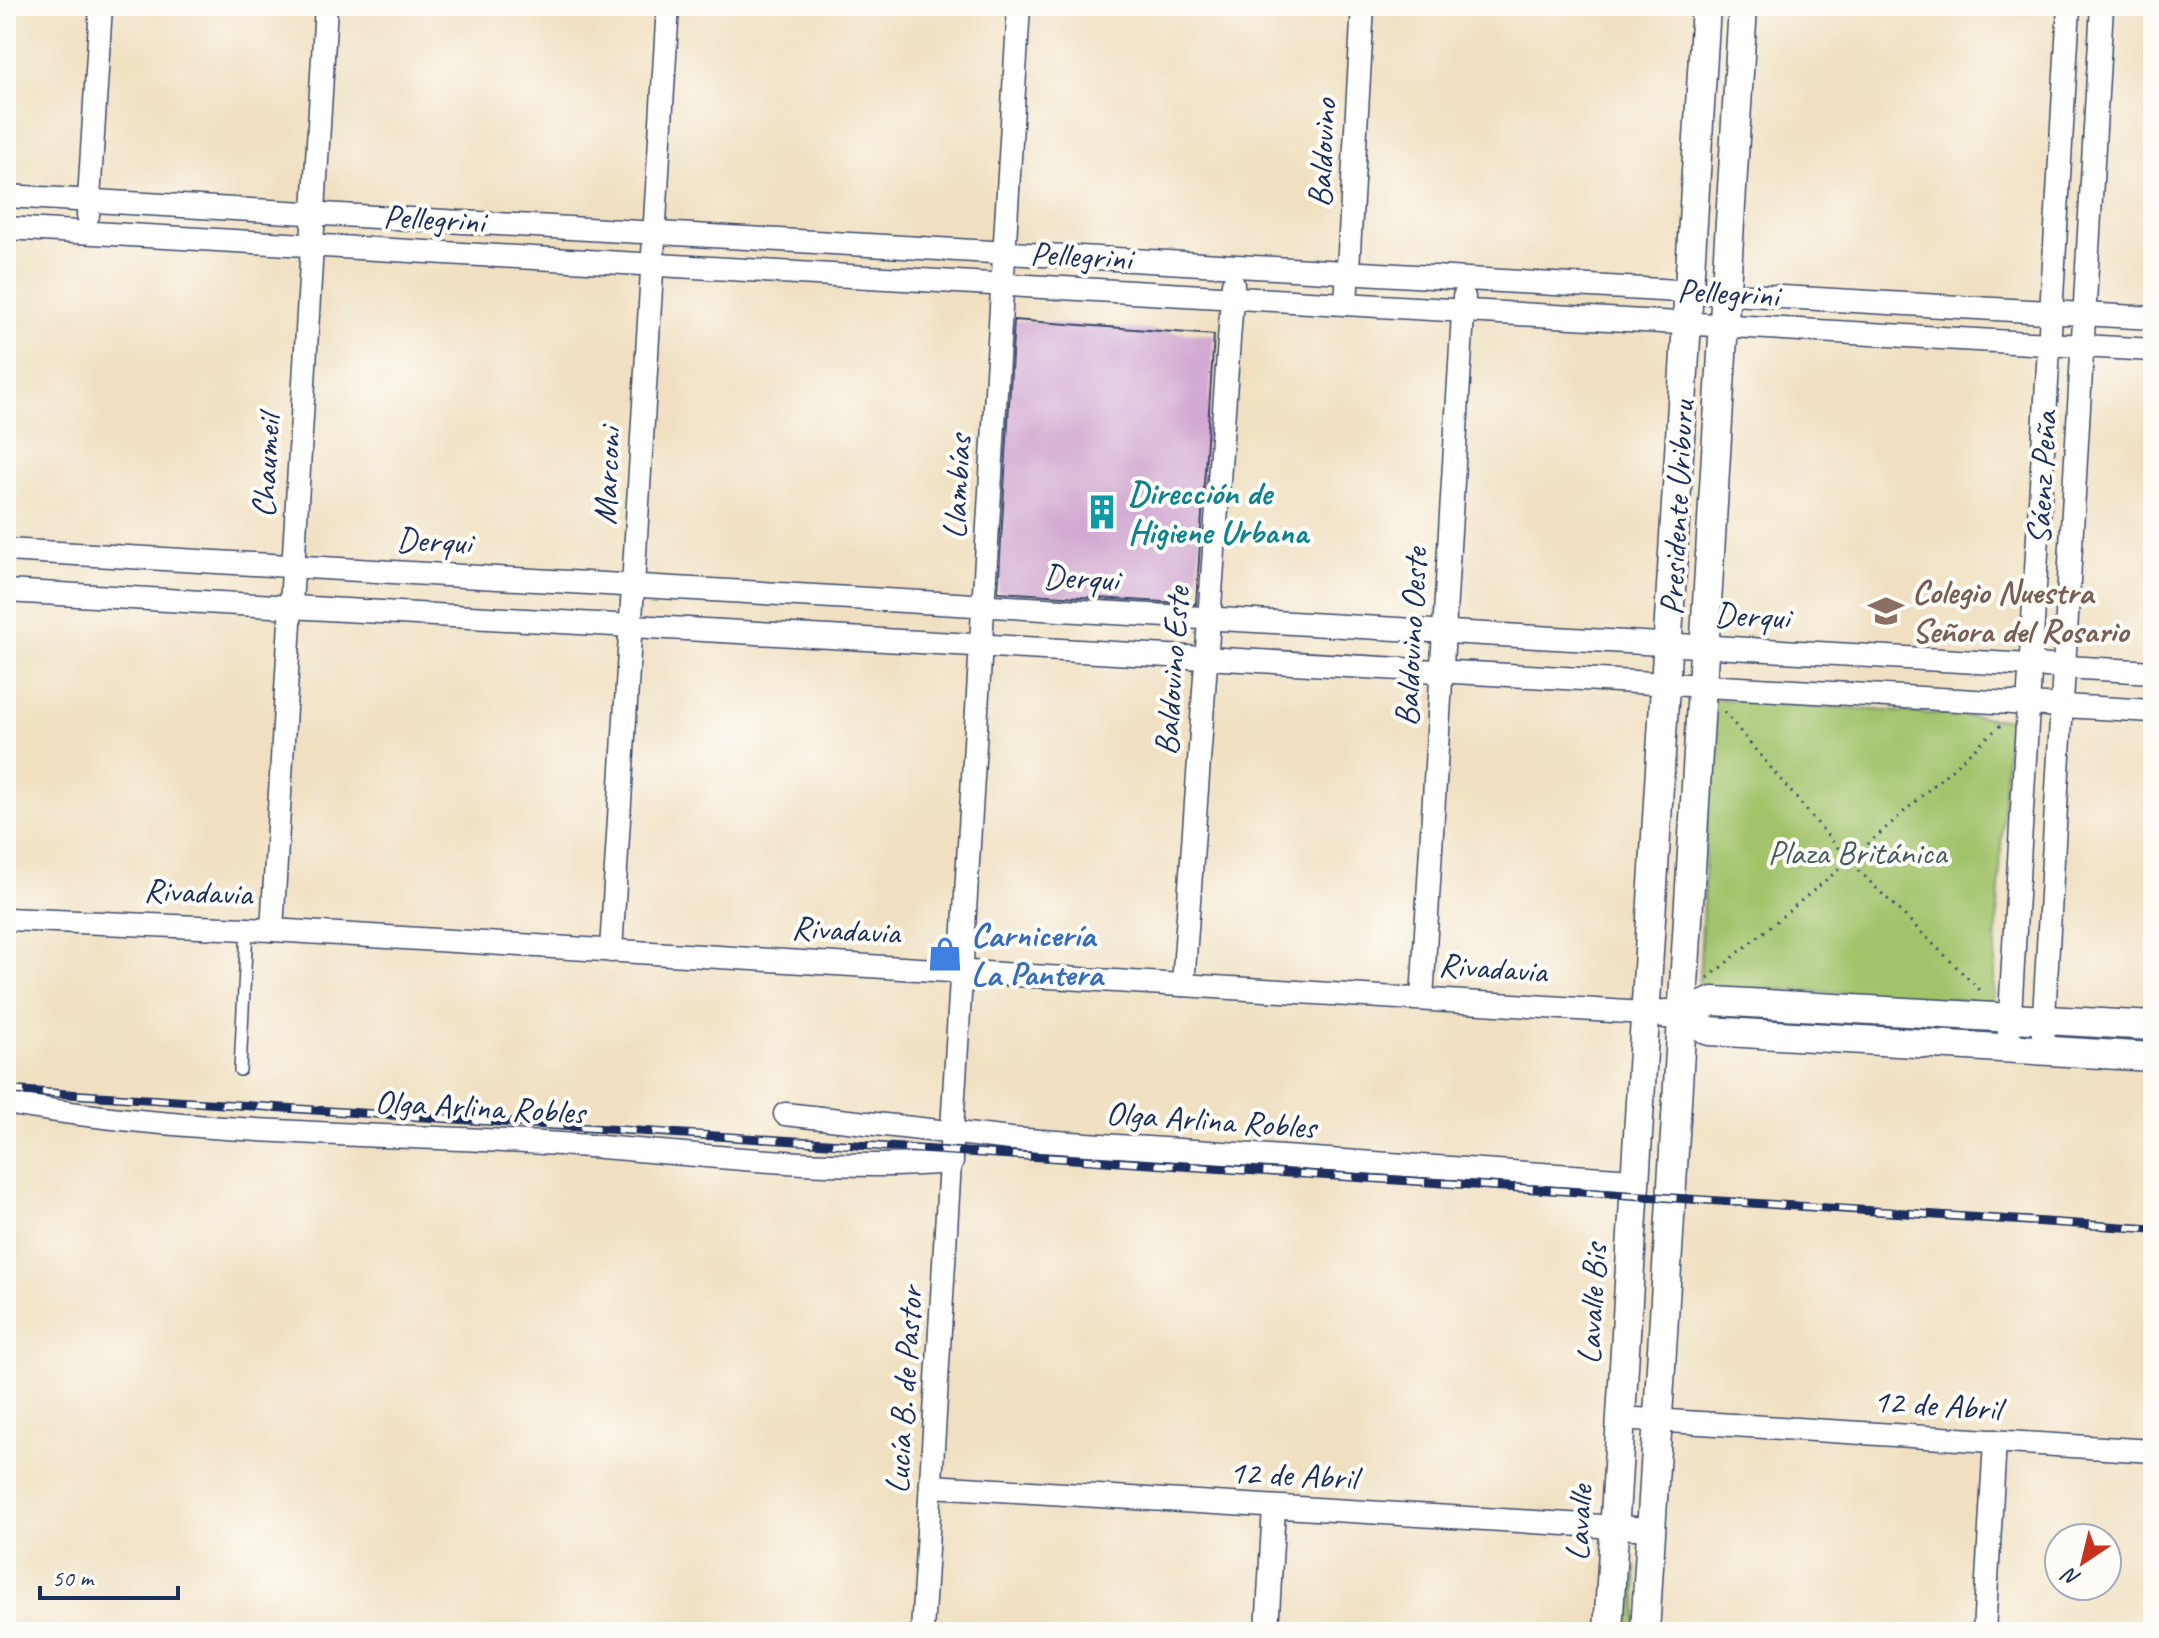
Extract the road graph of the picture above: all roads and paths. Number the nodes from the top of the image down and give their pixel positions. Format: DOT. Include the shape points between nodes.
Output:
graph roads {
  1 [pos="101,6"];
  2 [pos="326,6"];
  3 [pos="668,6"];
  4 [pos="1019,6"];
  5 [pos="1363,6"];
  6 [pos="1706,6"];
  7 [pos="1743,6"];
  8 [pos="2069,6"];
  9 [pos="2102,6"];
  10 [pos="6,196"];
  11 [pos="89,201"];
  12 [pos="314,214"];
  13 [pos="6,228"];
  14 [pos="87,232"];
  15 [pos="655,233"];
  16 [pos="312,245"];
  17 [pos="1004,253"];
  18 [pos="653,265"];
  19 [pos="1234,266"];
  20 [pos="1348,272"];
  21 [pos="1465,279"];
  22 [pos="1002,285"];
  23 [pos="1688,292"];
  24 [pos="1725,294"];
  25 [pos="1232,298"];
  26 [pos="1346,304"];
  27 [pos="1463,311"];
  28 [pos="2051,313"];
  29 [pos="2085,314"];
  30 [pos="2153,318"];
  31 [pos="1686,324"];
  32 [pos="1723,326"];
  33 [pos="2049,344"];
  34 [pos="2083,346"];
  35 [pos="2153,350"];
  36 [pos="6,550"];
  37 [pos="293,566"];
  38 [pos="633,586"];
  39 [pos="6,591"];
  40 [pos="983,605"];
  41 [pos="291,607"];
  42 [pos="1209,618"];
  43 [pos="631,626"];
  44 [pos="1444,632"];
  45 [pos="1667,644"];
  46 [pos="981,646"];
  47 [pos="1704,647"];
  48 [pos="1206,658"];
  49 [pos="2031,665"];
  50 [pos="2064,667"];
  51 [pos="1442,671"];
  52 [pos="2153,672"];
  53 [pos="1665,684"];
  54 [pos="1701,686"];
  55 [pos="2028,705"];
  56 [pos="2062,706"];
  57 [pos="1722,710"];
  58 [pos="2153,711"];
  59 [pos="2008,719"];
  60 [pos="1849,861"];
  61 [pos="6,919"];
  62 [pos="247,929"];
  63 [pos="272,930"];
  64 [pos="611,951"];
  65 [pos="961,972"];
  66 [pos="1183,985"];
  67 [pos="1699,985"];
  68 [pos="1422,999"];
  69 [pos="2002,1010"];
  70 [pos="1645,1013"];
  71 [pos="1682,1015"];
  72 [pos="2044,1020"];
  73 [pos="2153,1026"];
  74 [pos="2008,1049"];
  75 [pos="2042,1051"];
  76 [pos="2153,1057"];
  77 [pos="240,1070"];
  78 [pos="6,1103"];
  79 [pos="785,1114"];
  80 [pos="952,1149"];
  81 [pos="1633,1186"];
  82 [pos="1620,1418"];
  83 [pos="1657,1420"];
  84 [pos="1995,1441"];
  85 [pos="2153,1451"];
  86 [pos="931,1486"];
  87 [pos="1274,1507"];
  88 [pos="1614,1527"];
  89 [pos="1651,1529"];
  90 [pos="922,1632"];
  91 [pos="1267,1632"];
  92 [pos="1608,1632"];
  93 [pos="1645,1632"];
  94 [pos="1984,1632"];
  1 -- 11 [label="street"];
  2 -- 12 [label="street, Chaumeil"];
  3 -- 15 [label="street, Marconi"];
  4 -- 17 [label="street, Llambías"];
  5 -- 20 [label="street, Baldovino"];
  6 -- 23 [label="street, Presidente Uriburu"];
  7 -- 24 [label="street, Presidente Uriburu"];
  8 -- 28 [label="street, Sáenz Peña"];
  9 -- 29 [label="street, Sáenz Peña"];
  10 -- 11 [label="street, Pellegrini"];
  11 -- 12 [label="street, Pellegrini"];
  11 -- 14 [label="street"];
  12 -- 15 [label="street, Pellegrini"];
  12 -- 16 [label="street, Chaumeil"];
  13 -- 14 [label="street, Pellegrini"];
  14 -- 16 [label="street, Pellegrini"];
  15 -- 17 [label="street, Pellegrini"];
  15 -- 18 [label="street, Marconi"];
  16 -- 18 [label="street, Pellegrini"];
  16 -- 37 [label="street, Chaumeil"];
  17 -- 19 [label="street, Pellegrini"];
  17 -- 22 [label="street, Llambías"];
  18 -- 22 [label="street, Pellegrini"];
  18 -- 38 [label="street, Marconi"];
  19 -- 20 [label="street, Pellegrini"];
  19 -- 25 [label="street, Baldovino Este"];
  20 -- 21 [label="street, Pellegrini"];
  20 -- 26 [label="street, Baldovino"];
  21 -- 23 [label="street, Pellegrini"];
  21 -- 27 [label="street, Baldovino Oeste"];
  22 -- 25 [label="street, Pellegrini"];
  22 -- 40 [label="street, Llambías"];
  23 -- 24 [label="street, Pellegrini"];
  23 -- 31 [label="street, Presidente Uriburu"];
  24 -- 28 [label="street, Pellegrini"];
  24 -- 32 [label="street, Presidente Uriburu"];
  25 -- 26 [label="street, Pellegrini"];
  25 -- 42 [label="street, Baldovino Este"];
  26 -- 27 [label="street, Pellegrini"];
  27 -- 31 [label="street, Pellegrini"];
  27 -- 44 [label="street, Baldovino Oeste"];
  28 -- 29 [label="street, Pellegrini"];
  28 -- 33 [label="street, Sáenz Peña"];
  29 -- 30 [label="street, Pellegrini"];
  29 -- 34 [label="street, Sáenz Peña"];
  31 -- 32 [label="street, Pellegrini"];
  31 -- 45 [label="street, Presidente Uriburu"];
  32 -- 33 [label="street, Pellegrini"];
  32 -- 47 [label="street, Presidente Uriburu"];
  33 -- 34 [label="street, Pellegrini"];
  33 -- 49 [label="street, Sáenz Peña"];
  34 -- 35 [label="street, Pellegrini"];
  34 -- 50 [label="street, Sáenz Peña"];
  36 -- 37 [label="street, Derqui"];
  37 -- 38 [label="street, Derqui"];
  37 -- 41 [label="street, Chaumeil"];
  38 -- 40 [label="street, Derqui"];
  38 -- 43 [label="street, Marconi"];
  39 -- 41 [label="street"];
  40 -- 42 [label="street, Derqui"];
  40 -- 46 [label="street, Llambías"];
  41 -- 43 [label="street"];
  41 -- 63 [label="street, Chaumeil"];
  42 -- 44 [label="street, Derqui"];
  42 -- 48 [label="street, Baldovino Este"];
  43 -- 46 [label="street"];
  43 -- 64 [label="street, Marconi"];
  44 -- 45 [label="street, Derqui"];
  44 -- 51 [label="street, Baldovino Oeste"];
  45 -- 47 [label="street, Derqui"];
  45 -- 53 [label="street, Presidente Uriburu"];
  46 -- 48 [label="street"];
  46 -- 65 [label="street, Llambías"];
  47 -- 49 [label="street, Derqui"];
  47 -- 54 [label="street, Presidente Uriburu"];
  48 -- 51 [label="street"];
  48 -- 66 [label="street, Baldovino Este"];
  49 -- 50 [label="street, Derqui"];
  49 -- 55 [label="street, Sáenz Peña"];
  50 -- 52 [label="street, Derqui"];
  50 -- 56 [label="street, Sáenz Peña"];
  51 -- 53 [label="street"];
  51 -- 68 [label="street, Baldovino Oeste"];
  53 -- 54 [label="street"];
  53 -- 70 [label="street, Presidente Uriburu"];
  54 -- 55 [label="street"];
  54 -- 71 [label="street, Presidente Uriburu"];
  55 -- 56 [label="street"];
  55 -- 69 [label="street, Sáenz Peña"];
  56 -- 58 [label="street"];
  56 -- 72 [label="street, Sáenz Peña"];
  57 -- 60 [label="path"];
  59 -- 60 [label="path"];
  60 -- 67 [label="path"];
  60 -- 69 [label="path"];
  61 -- 62 [label="street, Rivadavia"];
  62 -- 63 [label="street, Rivadavia"];
  62 -- 77 [label="lane"];
  63 -- 64 [label="street, Rivadavia"];
  64 -- 65 [label="street, Rivadavia"];
  65 -- 66 [label="street, Rivadavia"];
  65 -- 80 [label="street, Lucía B. de Pastor"];
  66 -- 68 [label="street, Rivadavia"];
  68 -- 70 [label="street, Rivadavia"];
  69 -- 71 [label="street, Rivadavia" via="1713,1001"];
  69 -- 72 [label="street, Rivadavia"];
  69 -- 74 [label="street, Sáenz Peña"];
  70 -- 71 [label="street, Rivadavia"];
  70 -- 81 [label="street, Lavalle Bis"];
  71 -- 74 [label="street, Rivadavia" via="1709,1031"];
  71 -- 83 [label="street, Presidente Uriburu"];
  72 -- 73 [label="street, Rivadavia"];
  72 -- 75 [label="street, Sáenz Peña"];
  74 -- 75 [label="street, Rivadavia"];
  75 -- 76 [label="street, Rivadavia"];
  78 -- 80 [label="street, Olga Arlina Robles" via="128,1122 561,1144 890,1168"];
  79 -- 80 [label="street, Olga Arlina Robles"];
  80 -- 81 [label="street, Olga Arlina Robles" via="1609,1175"];
  80 -- 86 [label="street, Lucía B. de Pastor"];
  81 -- 82 [label="street, Lavalle Bis"];
  82 -- 83 [label="street, 12 de Abril"];
  82 -- 88 [label="street, Lavalle"];
  83 -- 84 [label="street, 12 de Abril"];
  83 -- 89 [label="street"];
  84 -- 85 [label="street, 12 de Abril"];
  84 -- 94 [label="street"];
  86 -- 87 [label="street, 12 de Abril"];
  86 -- 90 [label="street, Lucía B. de Pastor"];
  87 -- 88 [label="street, 12 de Abril"];
  87 -- 91 [label="street"];
  88 -- 89 [label="street, 12 de Abril"];
  88 -- 92 [label="street, Lavalle"];
  89 -- 93 [label="street"];
}
